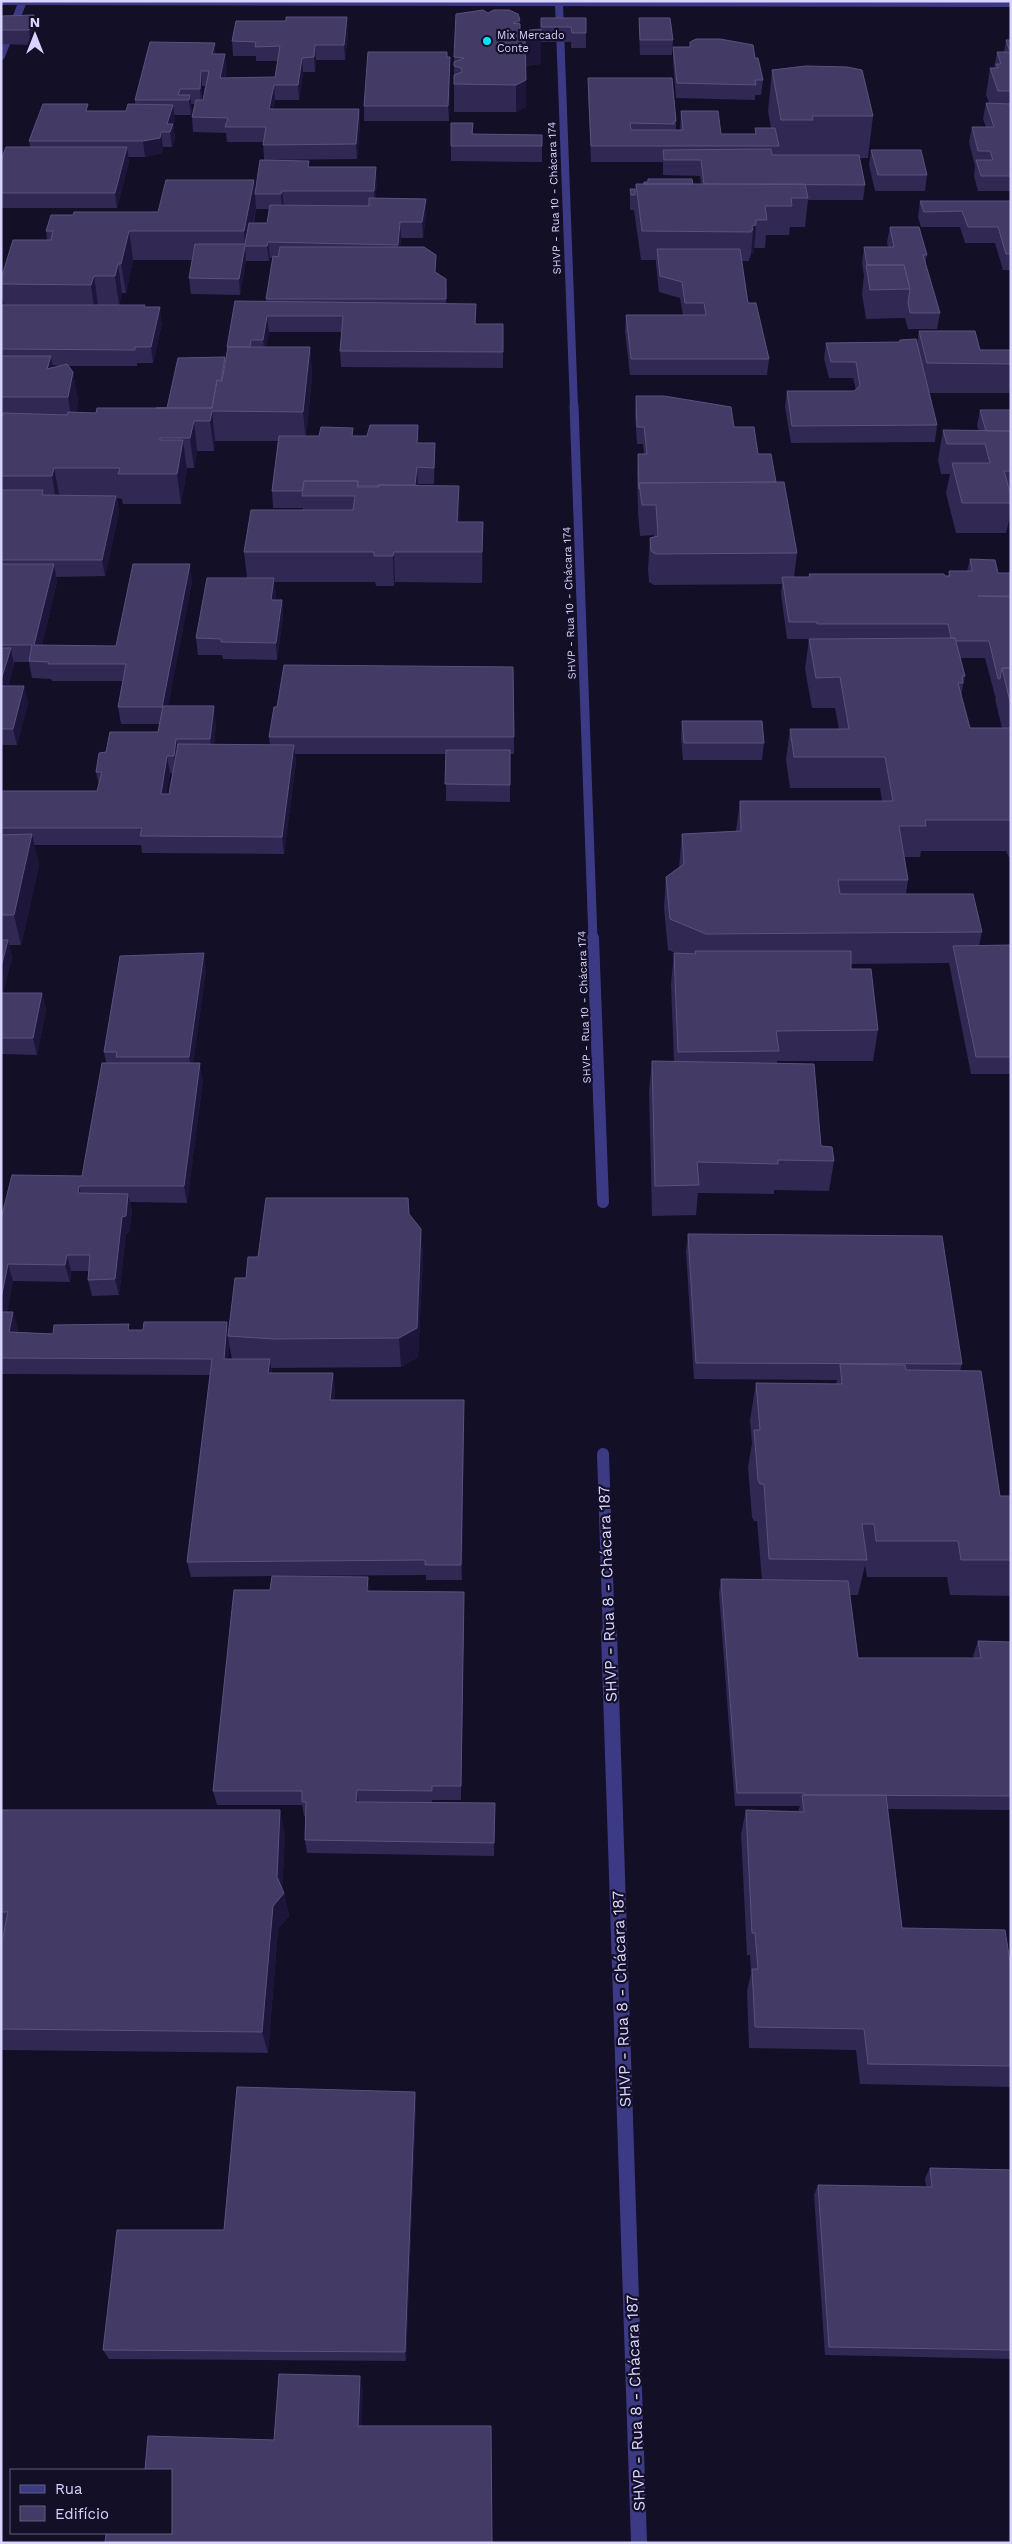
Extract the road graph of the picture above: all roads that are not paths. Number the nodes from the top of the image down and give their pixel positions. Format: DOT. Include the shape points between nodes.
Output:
graph roads {
  1 [pos="1,1"];
  2 [pos="23,1"];
  3 [pos="559,2"];
  4 [pos="1011,3"];
  5 [pos="1,56"];
  6 [pos="603,1202"];
  7 [pos="603,1454"];
  8 [pos="639,2543"];
  1 -- 2 [label="street"];
  2 -- 3 [label="street"];
  2 -- 5 [label="street"];
  3 -- 4 [label="street"];
  3 -- 6 [label="street, SHVP - Rua 10 - Chácara 174"];
  7 -- 8 [label="street, SHVP - Rua 8 - Chácara 187"];
}
